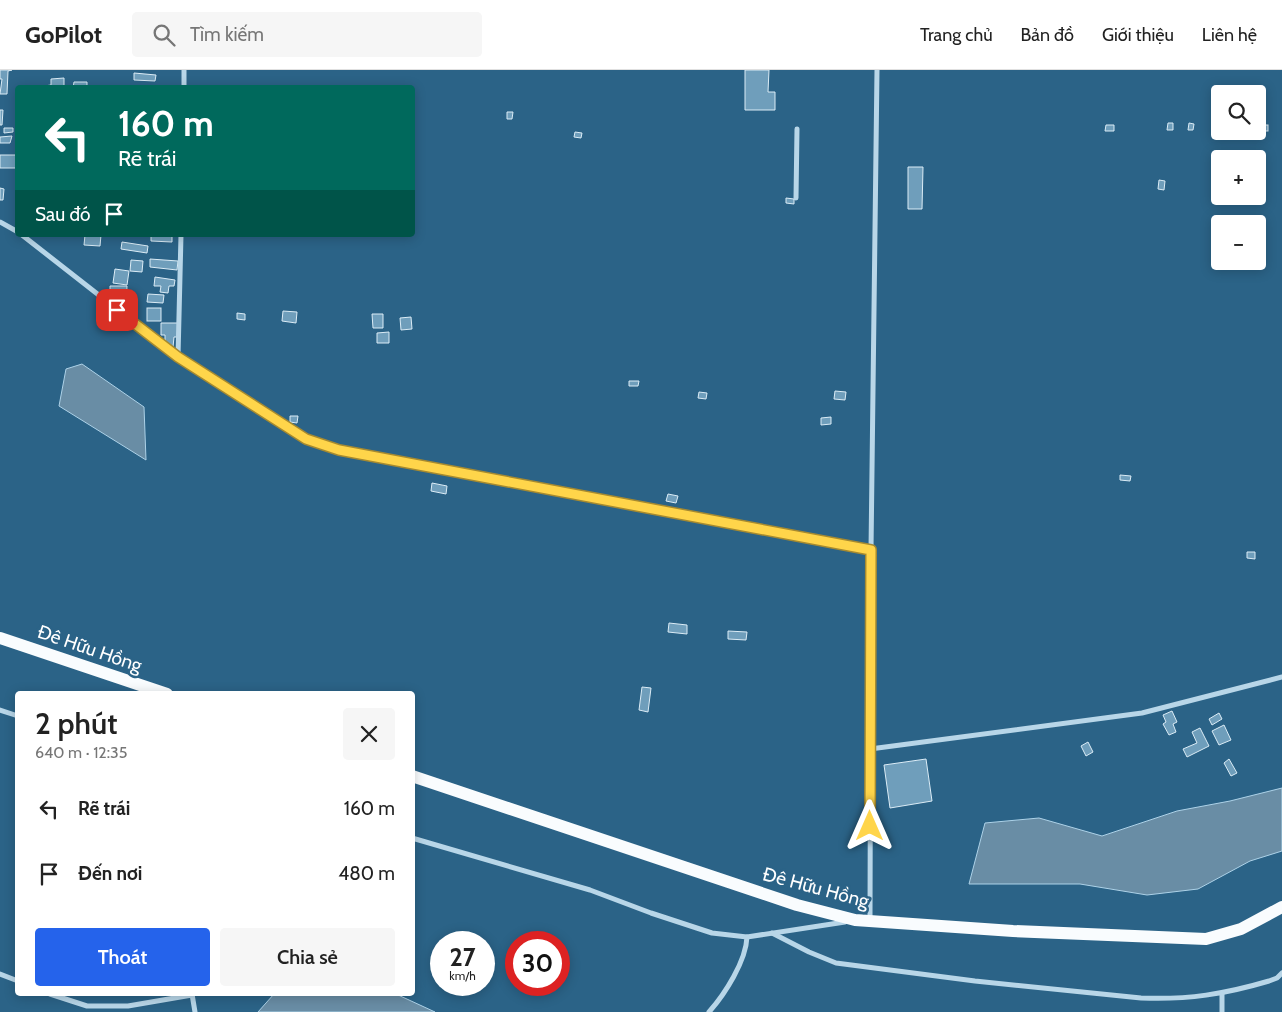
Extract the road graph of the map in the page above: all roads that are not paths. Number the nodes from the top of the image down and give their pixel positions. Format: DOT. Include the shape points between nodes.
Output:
graph roads {
  1 [pos="184,70"];
  2 [pos="877,70"];
  3 [pos="184,85"];
  4 [pos="797,129"];
  5 [pos="796,198"];
  6 [pos="0,222"];
  7 [pos="15,230"];
  8 [pos="25,237"];
  9 [pos="181,237"];
  10 [pos="178,357"];
  11 [pos="871,550"];
  12 [pos="0,638"];
  13 [pos="1282,677"];
  14 [pos="158,691"];
  15 [pos="0,710"];
  16 [pos="15,715"];
  17 [pos="870,749"];
  18 [pos="415,777"];
  19 [pos="415,839"];
  20 [pos="1282,907"];
  21 [pos="855,920"];
  22 [pos="870,921"];
  23 [pos="772,933"];
  24 [pos="747,937"];
  25 [pos="1282,973"];
  26 [pos="0,974"];
  27 [pos="15,980"];
  28 [pos="1222,993"];
  29 [pos="56,996"];
  30 [pos="186,996"];
  31 [pos="192,996"];
  32 [pos="195,1012"];
  33 [pos="709,1012"];
  34 [pos="1222,1012"];
  1 -- 3 [label="street"];
  2 -- 11 [label="street"];
  4 -- 5 [label="street"];
  6 -- 7 [label="street"];
  8 -- 10 [label="street"];
  9 -- 10 [label="street"];
  10 -- 11 [label="street" via="306,439 339,450"];
  11 -- 17 [label="street"];
  12 -- 14 [label="main road, Đê Hữu Hồng"];
  13 -- 17 [label="street" via="1142,713"];
  15 -- 16 [label="street"];
  17 -- 22 [label="street"];
  18 -- 21 [label="main road, Đê Hữu Hồng" via="788,902"];
  19 -- 24 [label="street" via="590,890 712,933"];
  20 -- 22 [label="main road, Đê Hữu Hồng" via="1241,929 1206,940"];
  21 -- 22 [label="main road, Đê Hữu Hồng"];
  21 -- 23 [label="street"];
  23 -- 24 [label="street"];
  23 -- 28 [label="street" via="836,963 1142,998 1175,999"];
  24 -- 33 [label="street" via="747,946 737,970"];
  25 -- 28 [label="street" via="1269,981"];
  26 -- 27 [label="street"];
  28 -- 34 [label="street"];
  29 -- 30 [label="street" via="87,1006 128,1006"];
  31 -- 32 [label="street"];
}
